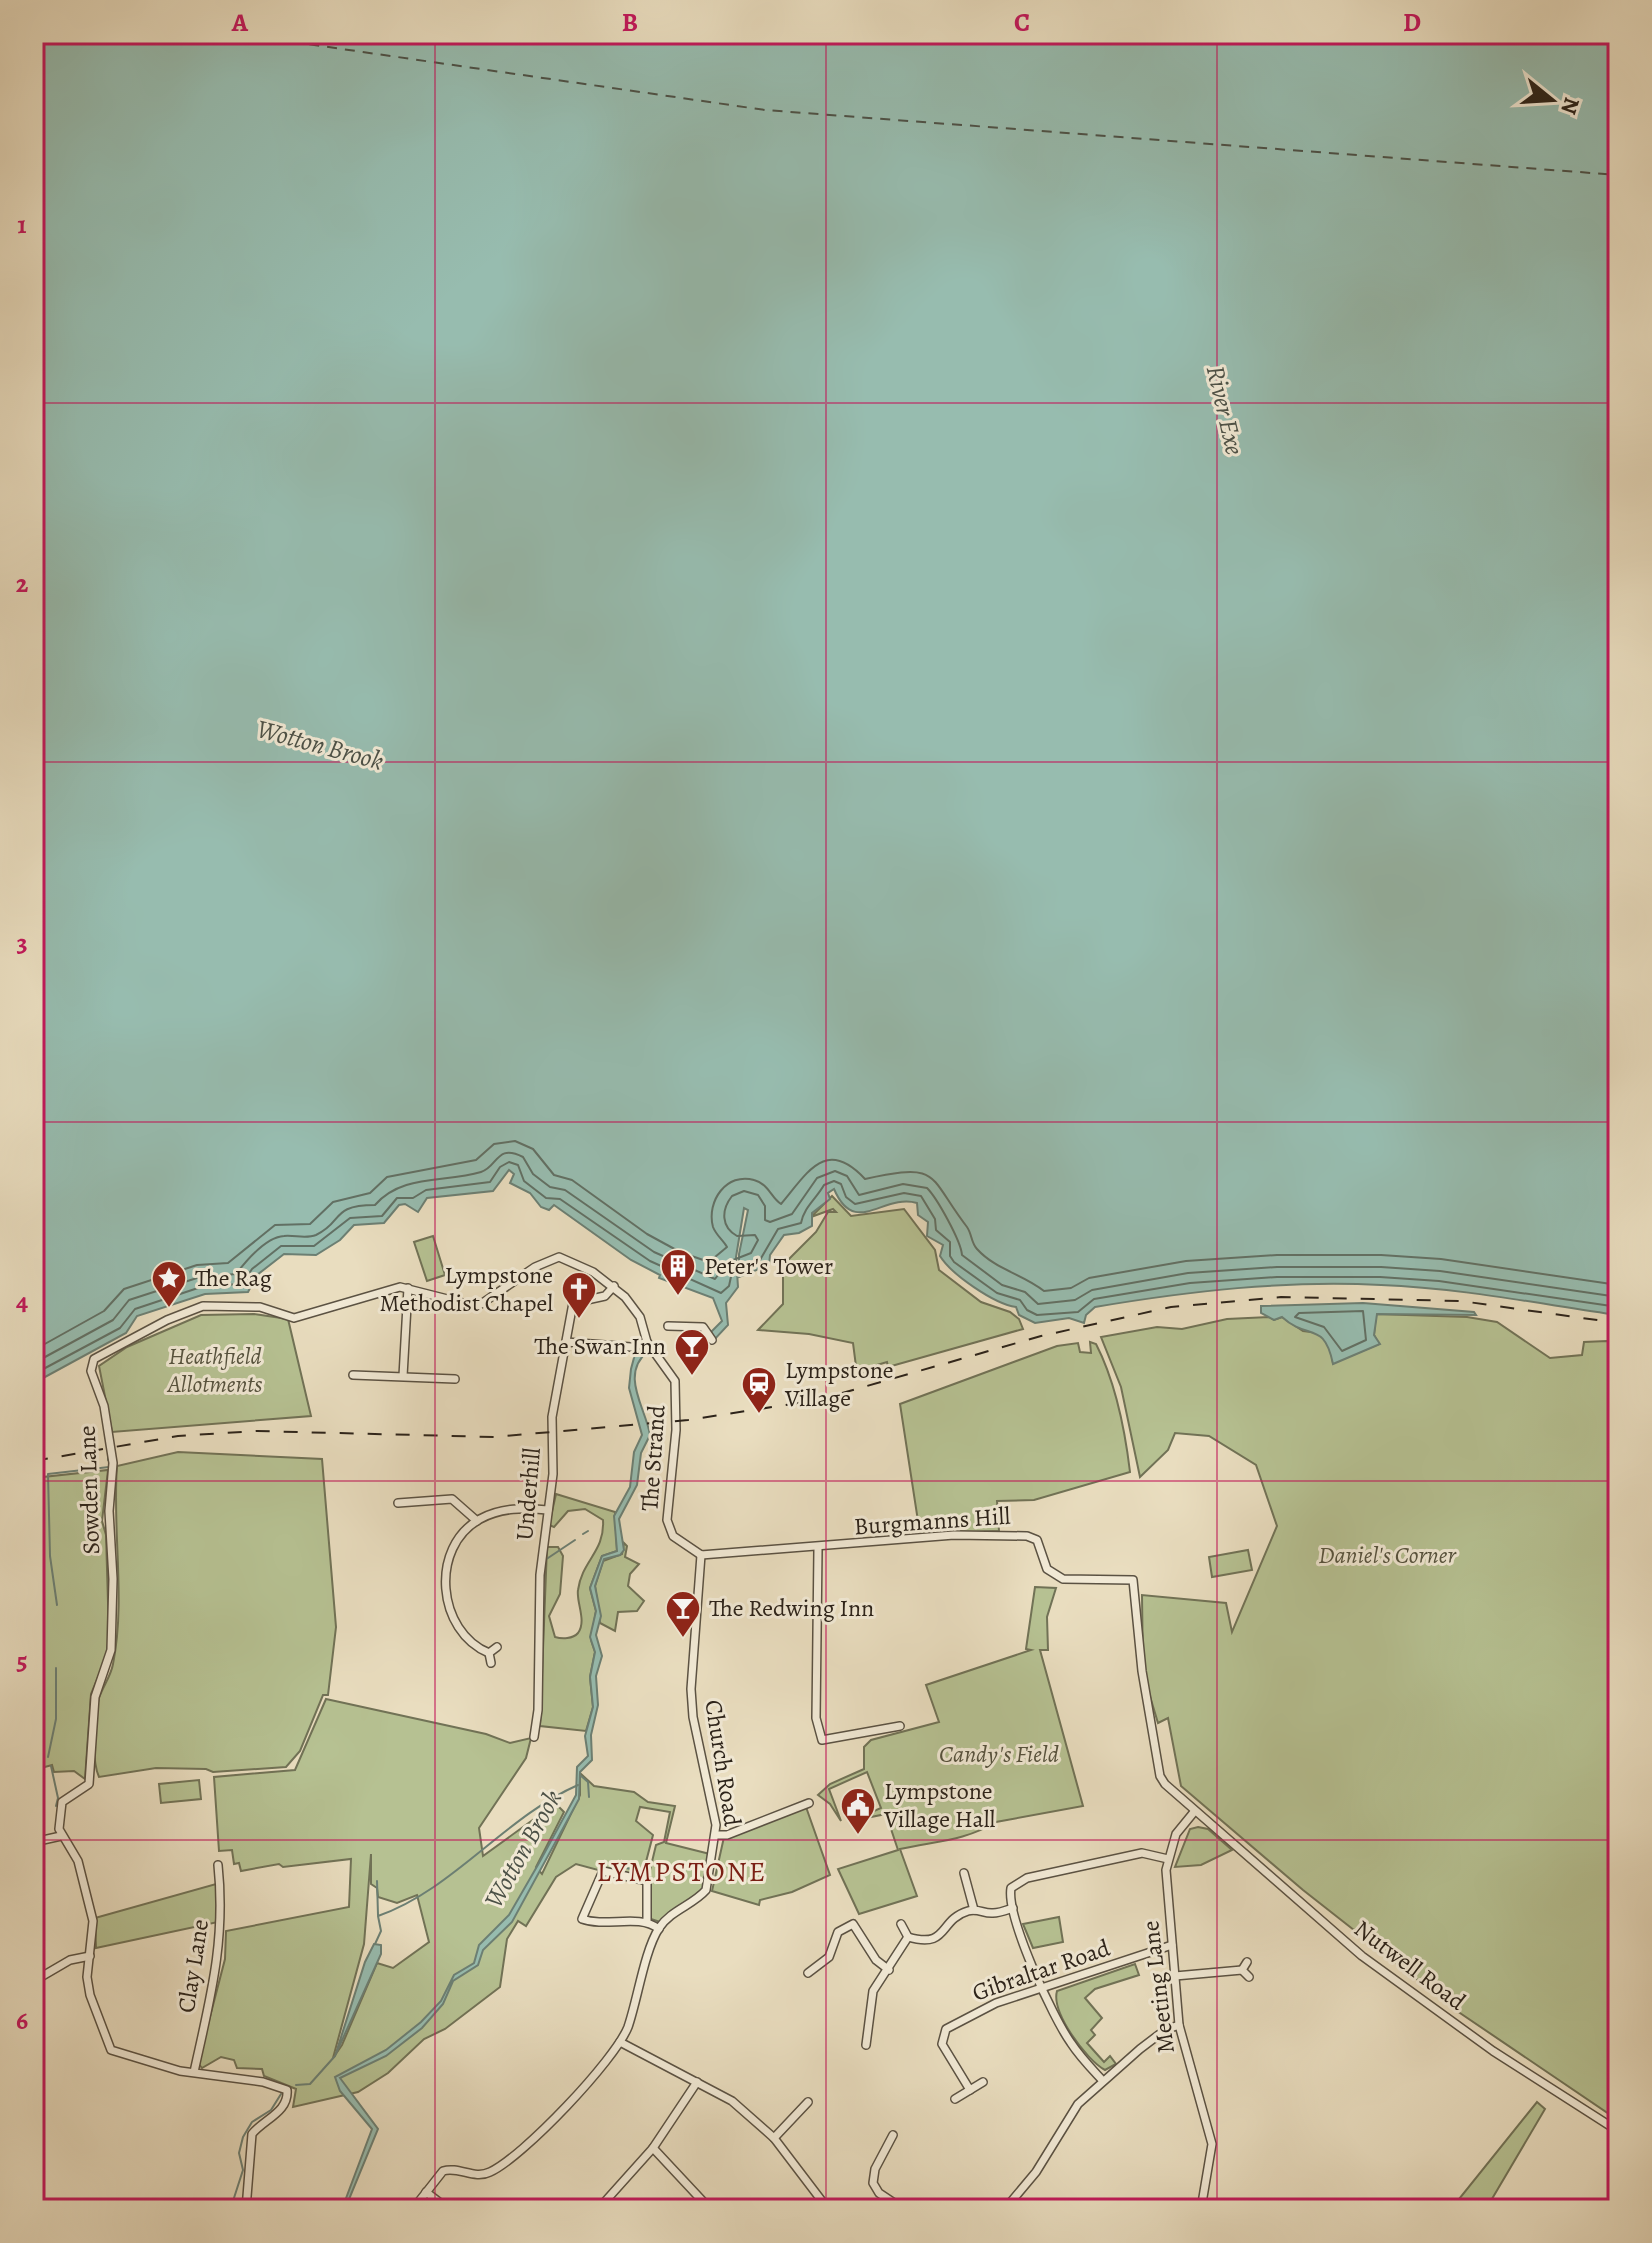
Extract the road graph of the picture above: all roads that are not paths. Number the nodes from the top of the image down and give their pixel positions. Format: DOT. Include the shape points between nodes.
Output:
graph roads {
  1 [pos="559,1257"];
  2 [pos="614,1286"];
  3 [pos="408,1288"];
  4 [pos="668,1326"];
  5 [pos="710,1336"];
  6 [pos="566,1342"];
  7 [pos="647,1342"];
  8 [pos="353,1375"];
  9 [pos="403,1376"];
  10 [pos="455,1379"];
  11 [pos="398,1503"];
  12 [pos="548,1510"];
  13 [pos="477,1521"];
  14 [pos="818,1549"];
  15 [pos="701,1555"];
  16 [pos="497,1647"];
  17 [pos="489,1653"];
  18 [pos="491,1663"];
  19 [pos="900,1726"];
  20 [pos="534,1737"];
  21 [pos="809,1803"];
  22 [pos="1194,1812"];
  23 [pos="717,1835"];
  24 [pos="61,1836"];
  25 [pos="34,1842"];
  26 [pos="1168,1859"];
  27 [pos="218,1865"];
  28 [pos="964,1873"];
  29 [pos="1013,1908"];
  30 [pos="974,1910"];
  31 [pos="647,1922"];
  32 [pos="901,1924"];
  33 [pos="659,1929"];
  34 [pos="908,1937"];
  35 [pos="1172,1945"];
  36 [pos="90,1956"];
  37 [pos="1247,1962"];
  38 [pos="889,1970"];
  39 [pos="1242,1970"];
  40 [pos="808,1973"];
  41 [pos="1175,1976"];
  42 [pos="1249,1977"];
  43 [pos="34,1981"];
  44 [pos="1044,1986"];
  45 [pos="1179,2025"];
  46 [pos="620,2042"];
  47 [pos="866,2045"];
  48 [pos="194,2072"];
  49 [pos="1103,2081"];
  50 [pos="697,2082"];
  51 [pos="983,2082"];
  52 [pos="970,2090"];
  53 [pos="955,2099"];
  54 [pos="808,2102"];
  55 [pos="1618,2131"];
  56 [pos="893,2135"];
  57 [pos="774,2138"];
  58 [pos="653,2148"];
  59 [pos="426,2192"];
  60 [pos="601,2206"];
  61 [pos="246,2209"];
  62 [pos="413,2209"];
  63 [pos="448,2209"];
  64 [pos="710,2209"];
  65 [pos="828,2209"];
  66 [pos="903,2209"];
  67 [pos="1005,2209"];
  68 [pos="1201,2209"];
  1 -- 2 [label="street, The Strand"];
  1 -- 3 [label="street, Sowden Lane" via="481,1304"];
  2 -- 6 [label="street, Underhill" via="605,1296 573,1303"];
  2 -- 7 [label="street, The Strand" via="640,1317"];
  3 -- 9 [label="street"];
  3 -- 24 [label="street, Sowden Lane" via="294,1318 260,1307 203,1306 94,1359 91,1371 104,1406 113,1463 111,1650 95,1697 89,1784 59,1806"];
  4 -- 5 [label="street" via="703,1327"];
  6 -- 7 [label="street" via="631,1347"];
  6 -- 12 [label="street, Underhill" via="552,1417"];
  7 -- 15 [label="street, The Strand" via="677,1389 668,1528"];
  8 -- 9 [label="street"];
  9 -- 10 [label="street"];
  11 -- 13 [label="street" via="421,1495 452,1499"];
  12 -- 13 [label="street" via="517,1508"];
  12 -- 20 [label="street, Underhill"];
  13 -- 17 [label="street" via="451,1555 446,1594 457,1626"];
  14 -- 15 [label="street, Burgmanns Hill" via="759,1548"];
  14 -- 19 [label="street" via="816,1718 822,1740"];
  14 -- 22 [label="street, Burgmanns Hill" via="954,1535 1027,1536 1037,1540 1047,1569 1063,1579 1133,1580 1160,1776"];
  15 -- 23 [label="street, Church Road" via="692,1710"];
  16 -- 17 [label="street"];
  17 -- 18 [label="street"];
  21 -- 23 [label="street"];
  22 -- 26 [label="street, Meeting Lane" via="1176,1834"];
  22 -- 55 [label="street, Nutwell Road" via="1362,1956 1493,2051"];
  23 -- 33 [label="street, Church Road" via="706,1890"];
  24 -- 25 [label="street"];
  24 -- 36 [label="street" via="87,1887 93,1921"];
  26 -- 29 [label="street" via="1142,1853 1027,1878 1011,1888"];
  26 -- 35 [label="street, Meeting Lane"];
  27 -- 48 [label="street, Clay Lane" via="219,1964"];
  28 -- 30 [label="street"];
  29 -- 30 [label="street" via="990,1914"];
  29 -- 44 [label="street" via="1024,1947"];
  30 -- 34 [label="street" via="953,1918 935,1939"];
  31 -- 31 [label="street" via="582,1919 603,1871 647,1881"];
  31 -- 33 [label="street"];
  32 -- 34 [label="street"];
  33 -- 46 [label="street, Church Road"];
  34 -- 38 [label="street"];
  35 -- 41 [label="street, Meeting Lane"];
  35 -- 44 [label="street, Gibraltar Road"];
  36 -- 43 [label="street" via="61,1964"];
  36 -- 48 [label="street" via="90,1995 111,2050"];
  37 -- 39 [label="street"];
  38 -- 40 [label="street" via="876,1960 853,1924 838,1932 829,1957"];
  38 -- 47 [label="street" via="873,1991"];
  39 -- 41 [label="street"];
  39 -- 42 [label="street"];
  41 -- 45 [label="street, Meeting Lane"];
  44 -- 49 [label="street" via="1071,2045"];
  44 -- 52 [label="street, Gibraltar Road" via="946,2029 942,2044"];
  45 -- 49 [label="street" via="1165,2030"];
  45 -- 68 [label="street, Meeting Lane" via="1212,2144"];
  46 -- 50 [label="street"];
  46 -- 59 [label="street" via="537,2135 497,2169 480,2176 449,2169"];
  48 -- 61 [label="street" via="278,2085 288,2092 280,2111 252,2134"];
  49 -- 67 [label="street" via="1067,2117 1036,2172"];
  50 -- 57 [label="street" via="732,2101"];
  50 -- 58 [label="street"];
  51 -- 52 [label="street"];
  52 -- 53 [label="street"];
  54 -- 57 [label="street"];
  56 -- 66 [label="street" via="873,2183"];
  57 -- 65 [label="street"];
  58 -- 60 [label="street"];
  58 -- 64 [label="street"];
  59 -- 62 [label="street"];
  59 -- 63 [label="street"];
}
